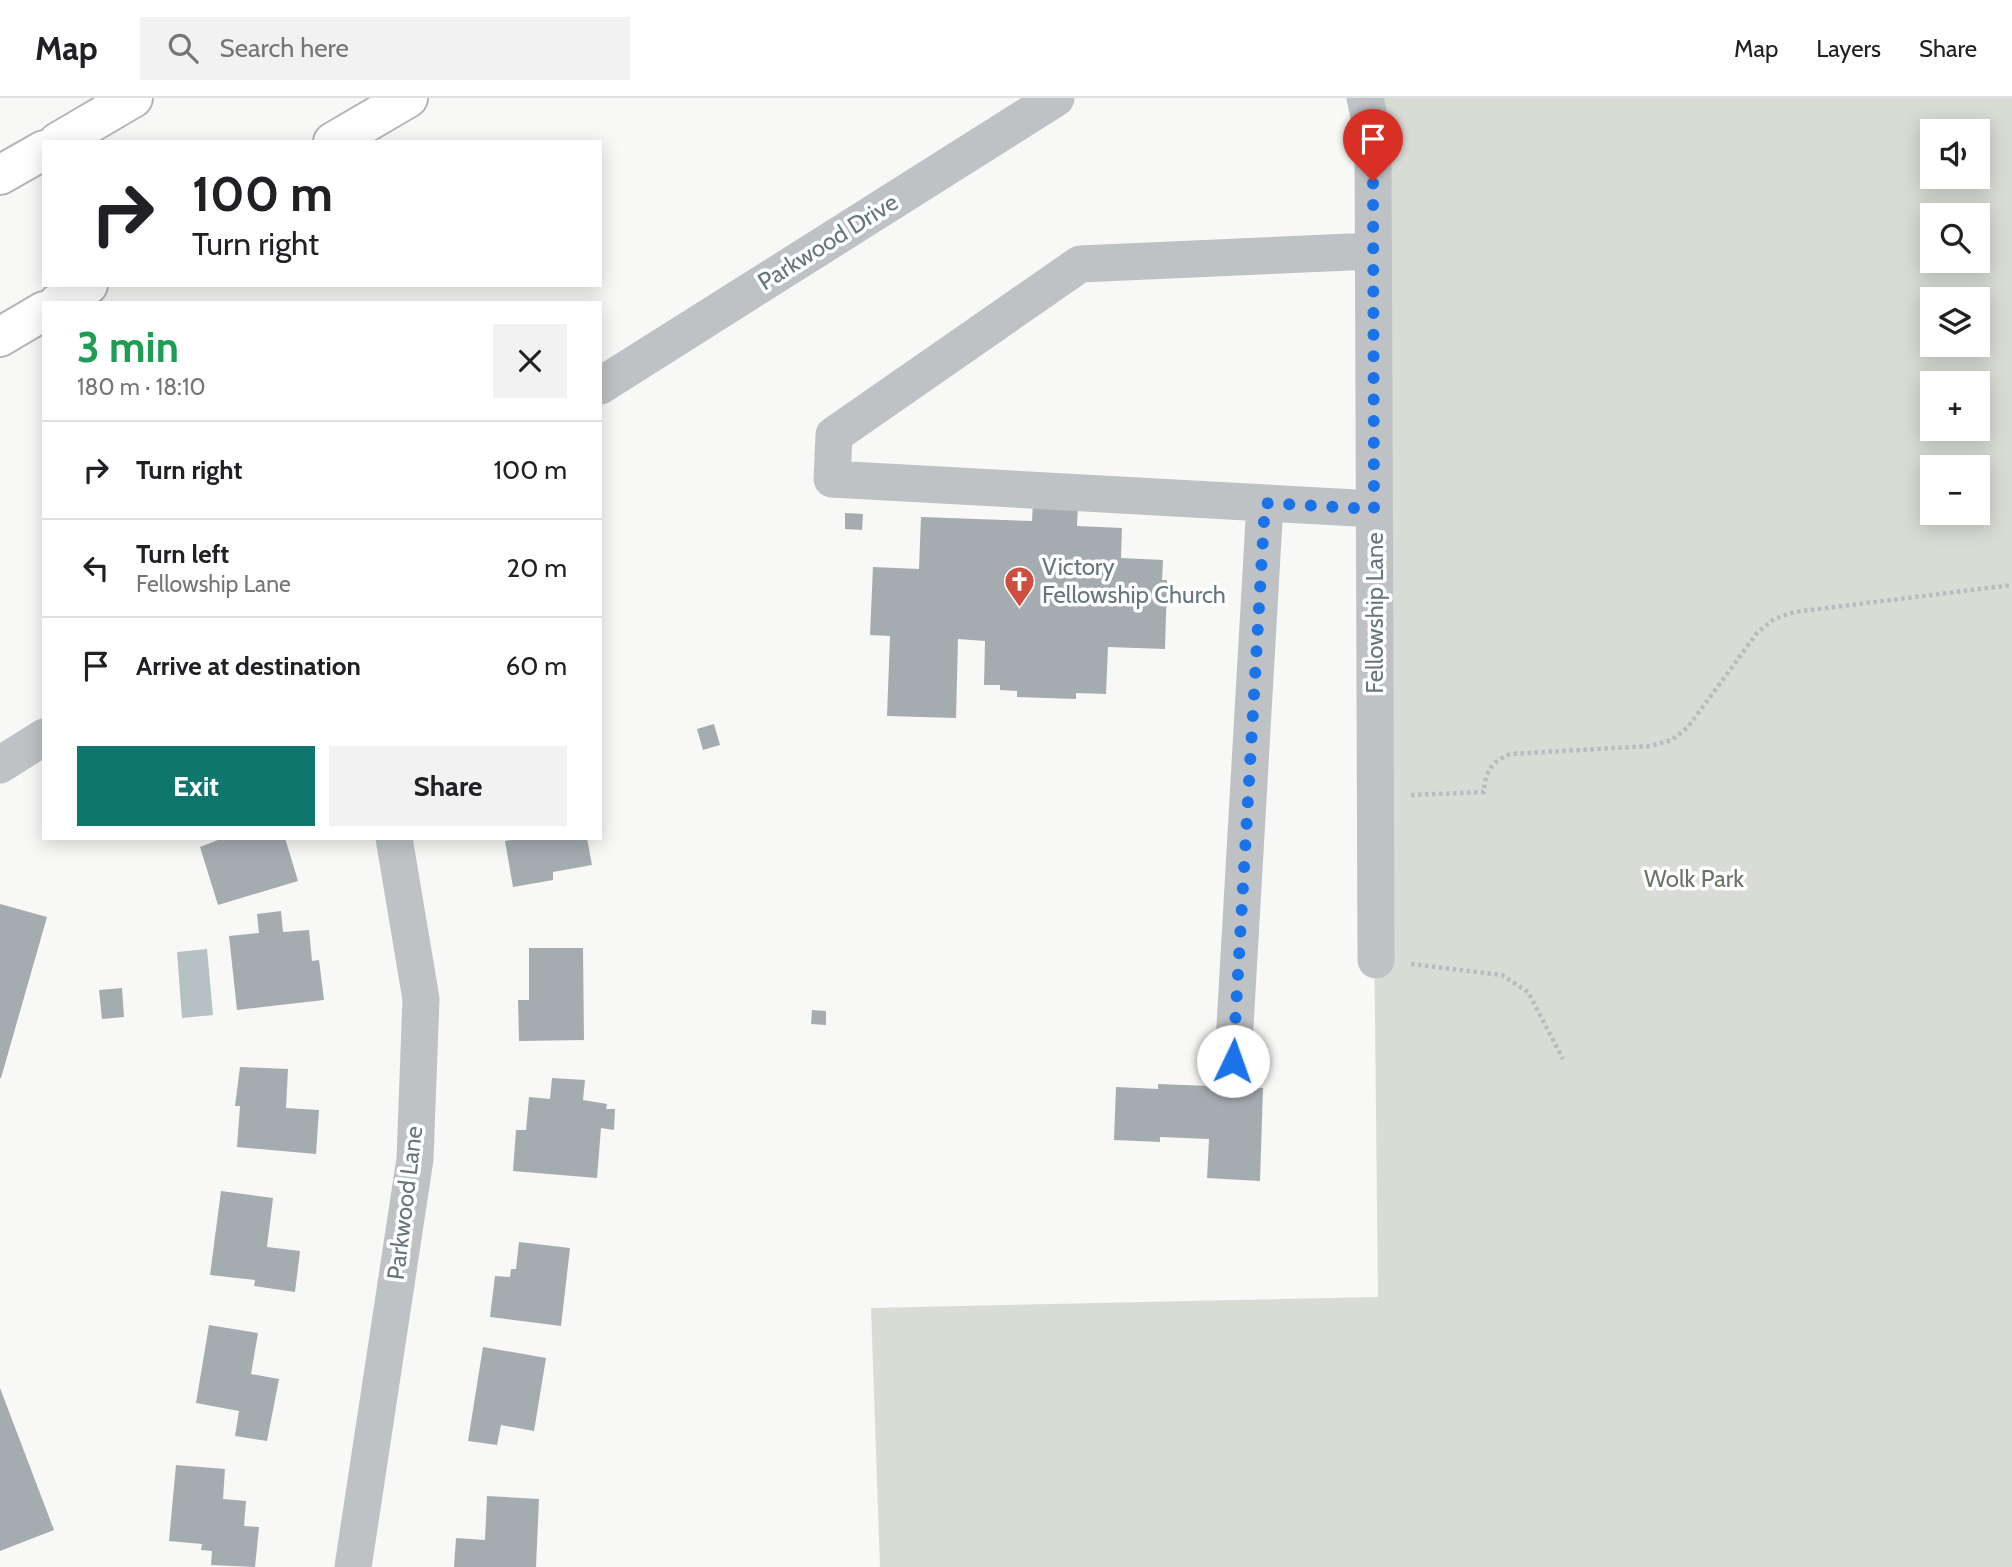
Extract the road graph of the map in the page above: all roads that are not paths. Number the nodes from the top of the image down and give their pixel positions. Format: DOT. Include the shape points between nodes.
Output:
graph roads {
  1 [pos="133,98"];
  2 [pos="408,98"];
  3 [pos="1056,98"];
  4 [pos="1365,98"];
  5 [pos="61,140"];
  6 [pos="336,140"];
  7 [pos="42,151"];
  8 [pos="0,176"];
  9 [pos="1373,251"];
  10 [pos="85,287"];
  11 [pos="61,301"];
  12 [pos="42,312"];
  13 [pos="0,337"];
  14 [pos="602,385"];
  15 [pos="1265,503"];
  16 [pos="1374,509"];
  17 [pos="42,738"];
  18 [pos="0,765"];
  19 [pos="394,840"];
  20 [pos="1376,960"];
  21 [pos="1233,1061"];
  22 [pos="353,1567"];
  1 -- 5 [label="highway"];
  2 -- 6 [label="highway"];
  3 -- 14 [label="street, Parkwood Drive"];
  4 -- 9 [label="street, Fellowship Lane" via="1373,134"];
  7 -- 8 [label="highway"];
  9 -- 15 [label="street" via="1080,264 834,435 832,479"];
  9 -- 16 [label="street, Fellowship Lane"];
  10 -- 11 [label="highway"];
  12 -- 13 [label="highway"];
  15 -- 16 [label="street"];
  15 -- 21 [label="street"];
  16 -- 20 [label="street, Fellowship Lane"];
  17 -- 18 [label="street"];
  19 -- 22 [label="street, Parkwood Lane" via="421,999 415,1159"];
}
